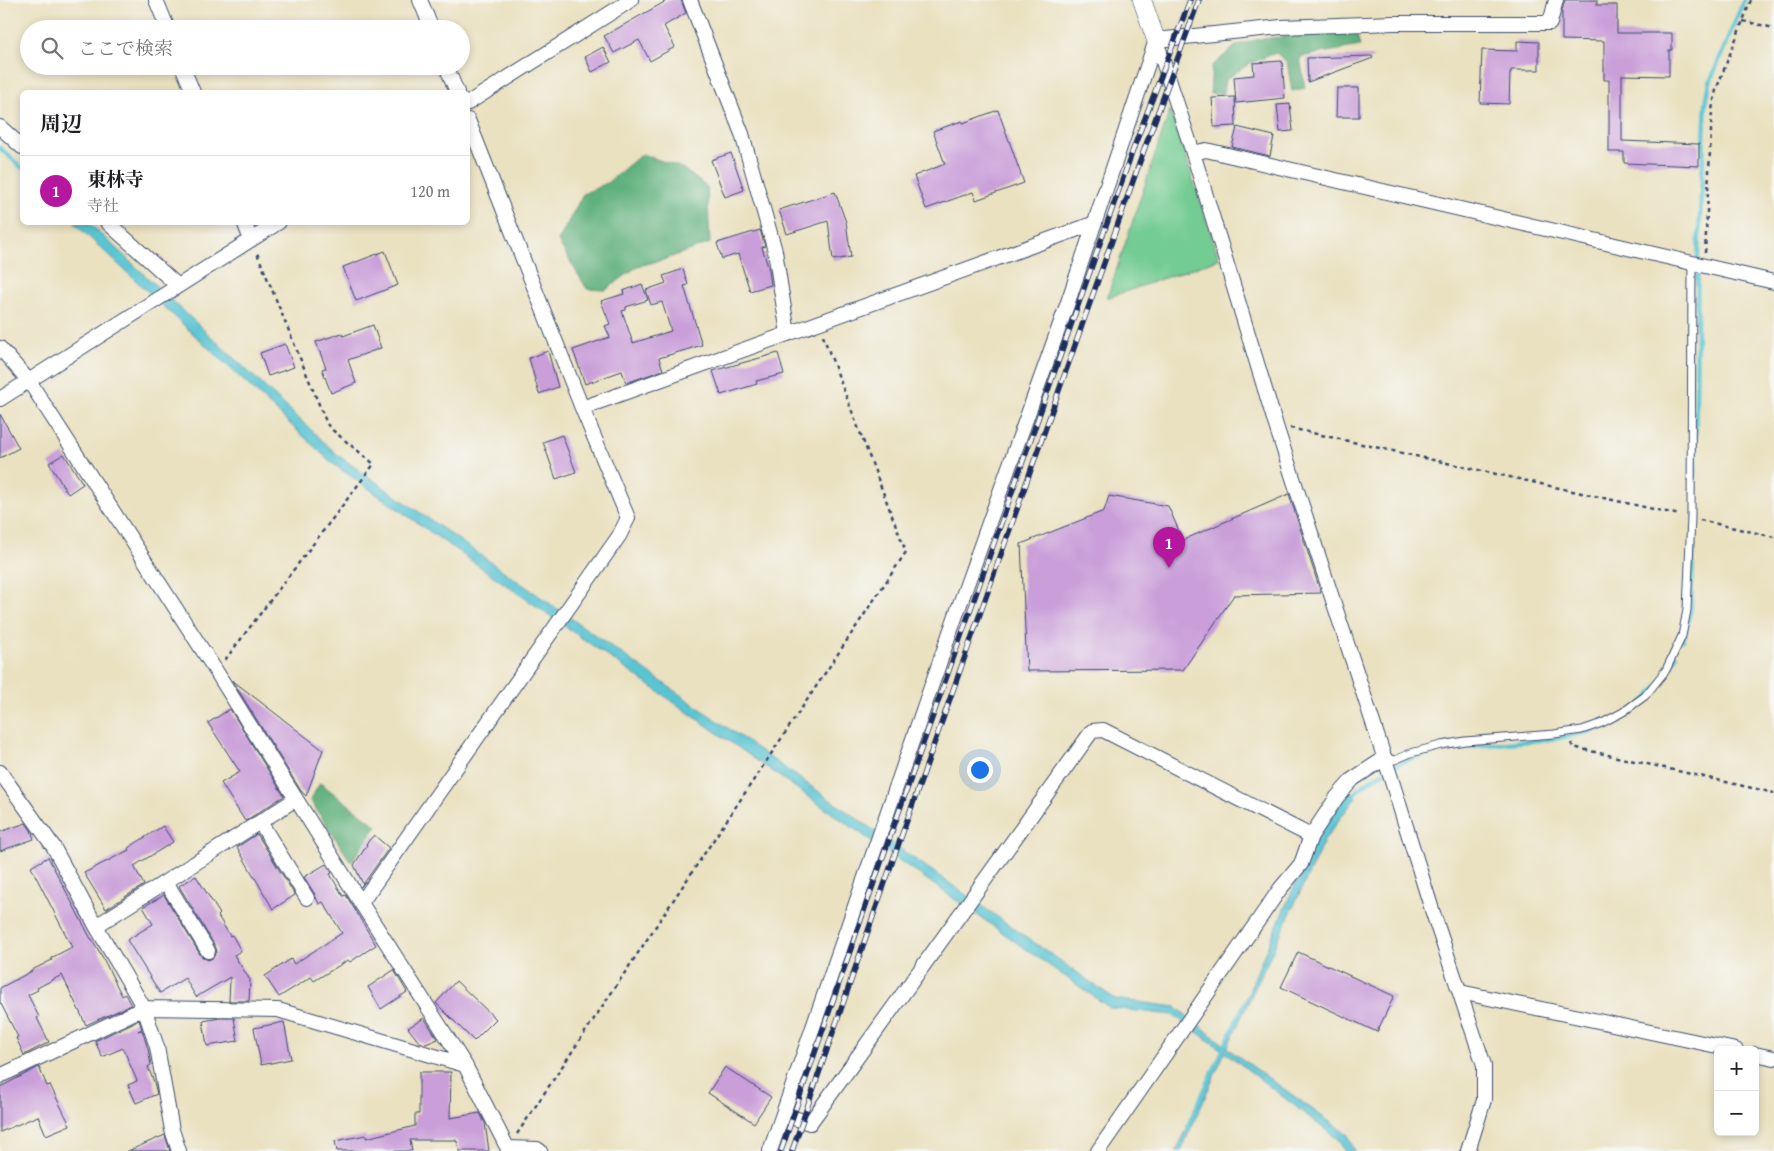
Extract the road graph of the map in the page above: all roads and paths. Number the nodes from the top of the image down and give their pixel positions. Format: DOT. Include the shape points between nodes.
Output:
graph roads {
  1 [pos="156,0"];
  2 [pos="420,0"];
  3 [pos="631,0"];
  4 [pos="690,0"];
  5 [pos="1142,0"];
  6 [pos="1556,0"];
  7 [pos="1751,0"];
  8 [pos="164,20"];
  9 [pos="428,20"];
  10 [pos="1743,20"];
  11 [pos="1774,28"];
  12 [pos="1156,40"];
  13 [pos="186,75"];
  14 [pos="450,75"];
  15 [pos="192,90"];
  16 [pos="456,90"];
  17 [pos="470,102"];
  18 [pos="470,125"];
  19 [pos="0,127"];
  20 [pos="20,145"];
  21 [pos="1193,153"];
  22 [pos="1095,223"];
  23 [pos="110,225"];
  24 [pos="245,225"];
  25 [pos="275,225"];
  26 [pos="251,240"];
  27 [pos="1698,266"];
  28 [pos="1774,282"];
  29 [pos="178,286"];
  30 [pos="818,322"];
  31 [pos="788,334"];
  32 [pos="0,348"];
  33 [pos="28,381"];
  34 [pos="0,399"];
  35 [pos="582,408"];
  36 [pos="1278,429"];
  37 [pos="1690,518"];
  38 [pos="1774,537"];
  39 [pos="216,671"];
  40 [pos="1577,740"];
  41 [pos="1385,758"];
  42 [pos="0,772"];
  43 [pos="1774,793"];
  44 [pos="296,799"];
  45 [pos="260,822"];
  46 [pos="1311,836"];
  47 [pos="166,882"];
  48 [pos="307,898"];
  49 [pos="361,903"];
  50 [pos="96,926"];
  51 [pos="208,951"];
  52 [pos="1460,992"];
  53 [pos="144,1008"];
  54 [pos="1717,1046"];
  55 [pos="1759,1055"];
  56 [pos="1774,1058"];
  57 [pos="465,1065"];
  58 [pos="0,1076"];
  59 [pos="784,1115"];
  60 [pos="508,1149"];
  61 [pos="179,1151"];
  62 [pos="540,1151"];
  63 [pos="770,1151"];
  64 [pos="1098,1151"];
  65 [pos="1468,1151"];
  1 -- 8 [label="street"];
  2 -- 9 [label="street"];
  3 -- 17 [label="street"];
  4 -- 31 [label="street" via="742,134 775,251"];
  5 -- 12 [label="street"];
  6 -- 12 [label="street" via="1550,23 1394,23 1281,28"];
  7 -- 10 [label="path"];
  10 -- 11 [label="path"];
  10 -- 27 [label="path" via="1716,90 1712,110"];
  12 -- 21 [label="street"];
  12 -- 22 [label="street"];
  13 -- 15 [label="street"];
  14 -- 16 [label="street"];
  18 -- 35 [label="street"];
  19 -- 20 [label="street"];
  21 -- 27 [label="street" via="1206,150"];
  21 -- 36 [label="street"];
  22 -- 30 [label="street"];
  22 -- 59 [label="street"];
  23 -- 29 [label="street"];
  24 -- 26 [label="street"];
  25 -- 26 [label="street"];
  26 -- 29 [label="street"];
  26 -- 39 [label="path" via="327,424 374,464"];
  27 -- 28 [label="street"];
  27 -- 37 [label="lane"];
  29 -- 33 [label="street"];
  30 -- 31 [label="street"];
  30 -- 60 [label="path" via="906,552"];
  31 -- 35 [label="street"];
  32 -- 33 [label="street"];
  33 -- 34 [label="street"];
  33 -- 39 [label="street"];
  35 -- 49 [label="street" via="628,518 620,536"];
  36 -- 37 [label="path" via="1285,426"];
  36 -- 41 [label="street"];
  37 -- 38 [label="path"];
  37 -- 41 [label="lane" via="1687,610 1682,636 1666,670 1645,696 1609,720 1582,730 1465,741 1411,753 1395,760"];
  39 -- 44 [label="street"];
  40 -- 43 [label="path" via="1570,742 1573,747"];
  41 -- 46 [label="street" via="1353,779"];
  41 -- 52 [label="street"];
  42 -- 50 [label="street" via="53,846"];
  44 -- 45 [label="street"];
  44 -- 49 [label="street"];
  45 -- 47 [label="street"];
  45 -- 48 [label="street"];
  46 -- 59 [label="street" via="1103,730 1092,730 810,1123"];
  46 -- 64 [label="street" via="1301,864 1280,888"];
  47 -- 50 [label="street"];
  47 -- 51 [label="street"];
  49 -- 57 [label="street"];
  50 -- 53 [label="street"];
  52 -- 54 [label="street"];
  52 -- 65 [label="street" via="1484,1065 1484,1100"];
  53 -- 57 [label="street" via="278,1010"];
  53 -- 58 [label="street"];
  53 -- 61 [label="street" via="157,1046 172,1130"];
  55 -- 56 [label="street"];
  57 -- 60 [label="street"];
  59 -- 63 [label="street"];
  60 -- 62 [label="street"];
}
